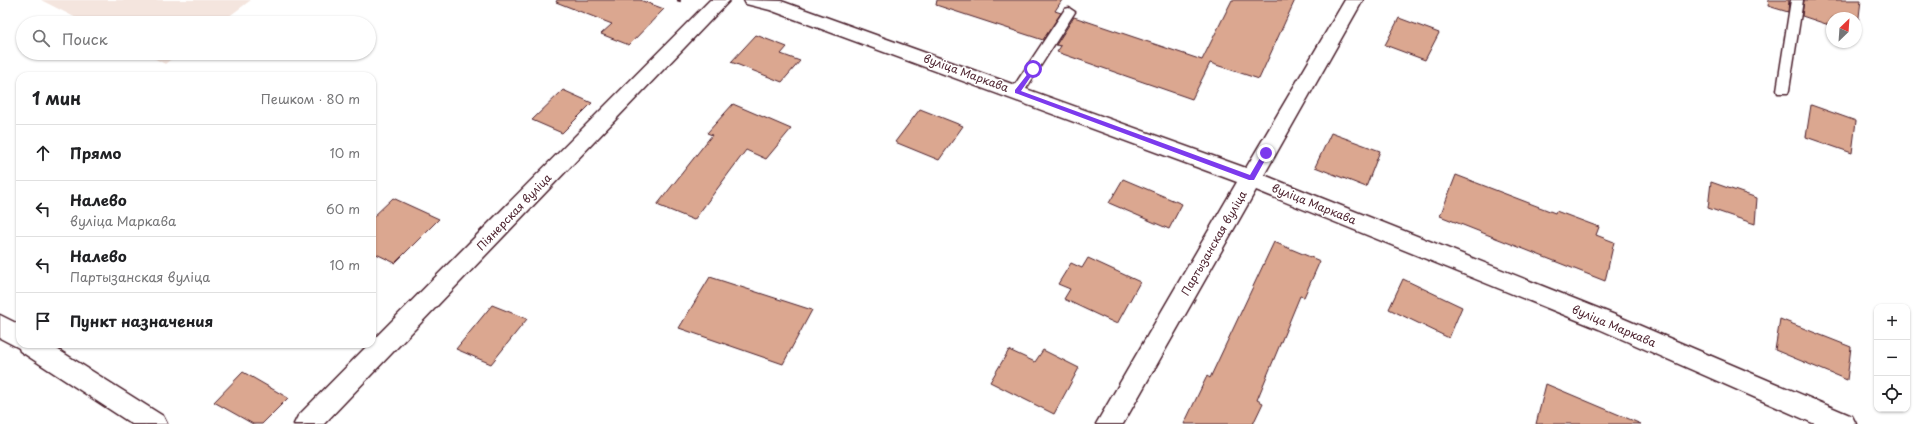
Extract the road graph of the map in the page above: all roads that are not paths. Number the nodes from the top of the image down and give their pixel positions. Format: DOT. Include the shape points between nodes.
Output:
graph roads {
  1 [pos="721,0"];
  2 [pos="753,0"];
  3 [pos="1354,0"];
  4 [pos="1797,0"];
  5 [pos="1069,12"];
  6 [pos="1783,90"];
  7 [pos="1017,92"];
  8 [pos="1252,178"];
  9 [pos="0,325"];
  10 [pos="16,335"];
  11 [pos="35,348"];
  12 [pos="154,424"];
  13 [pos="307,424"];
  14 [pos="1109,424"];
  15 [pos="1843,424"];
  1 -- 13 [label="street, Піянерская вуліца"];
  2 -- 7 [label="street, вуліца Маркава" via="774,5"];
  3 -- 8 [label="street, Партызанская вуліца"];
  4 -- 6 [label="lane"];
  5 -- 7 [label="lane"];
  7 -- 8 [label="street, вуліца Маркава"];
  8 -- 14 [label="street, Партызанская вуліца"];
  8 -- 15 [label="street, вуліца Маркава" via="1607,322"];
  9 -- 10 [label="street"];
  11 -- 12 [label="street"];
}
